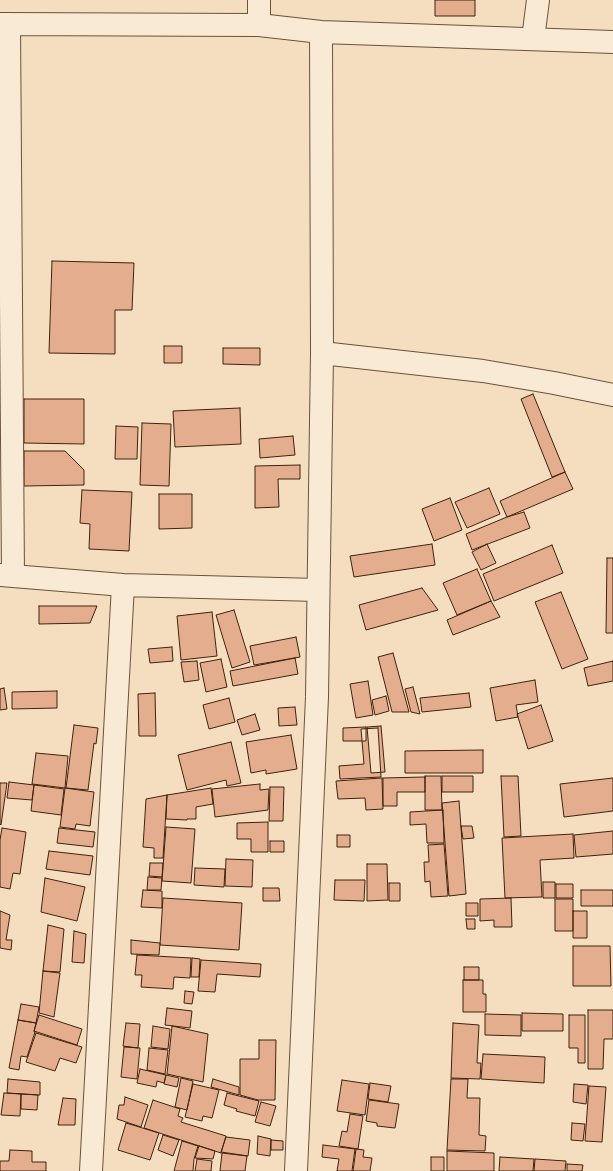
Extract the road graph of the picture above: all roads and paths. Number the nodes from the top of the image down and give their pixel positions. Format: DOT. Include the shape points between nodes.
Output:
graph roads {
  1 [pos="259,0"];
  2 [pos="538,0"];
  3 [pos="5,24"];
  4 [pos="259,26"];
  5 [pos="321,32"];
  6 [pos="532,39"];
  7 [pos="613,42"];
  8 [pos="322,353"];
  9 [pos="613,395"];
  10 [pos="7,576"];
  11 [pos="123,585"];
  12 [pos="318,590"];
  13 [pos="91,1171"];
  14 [pos="296,1171"];
  1 -- 4 [label="street"];
  2 -- 6 [label="street"];
  3 -- 4 [label="street"];
  3 -- 10 [label="street"];
  4 -- 5 [label="street"];
  5 -- 6 [label="street"];
  5 -- 8 [label="street"];
  6 -- 7 [label="street"];
  8 -- 9 [label="street" via="483,371"];
  8 -- 12 [label="street"];
  10 -- 11 [label="street"];
  11 -- 12 [label="street"];
  11 -- 13 [label="street"];
  12 -- 14 [label="street" via="317,697"];
}
